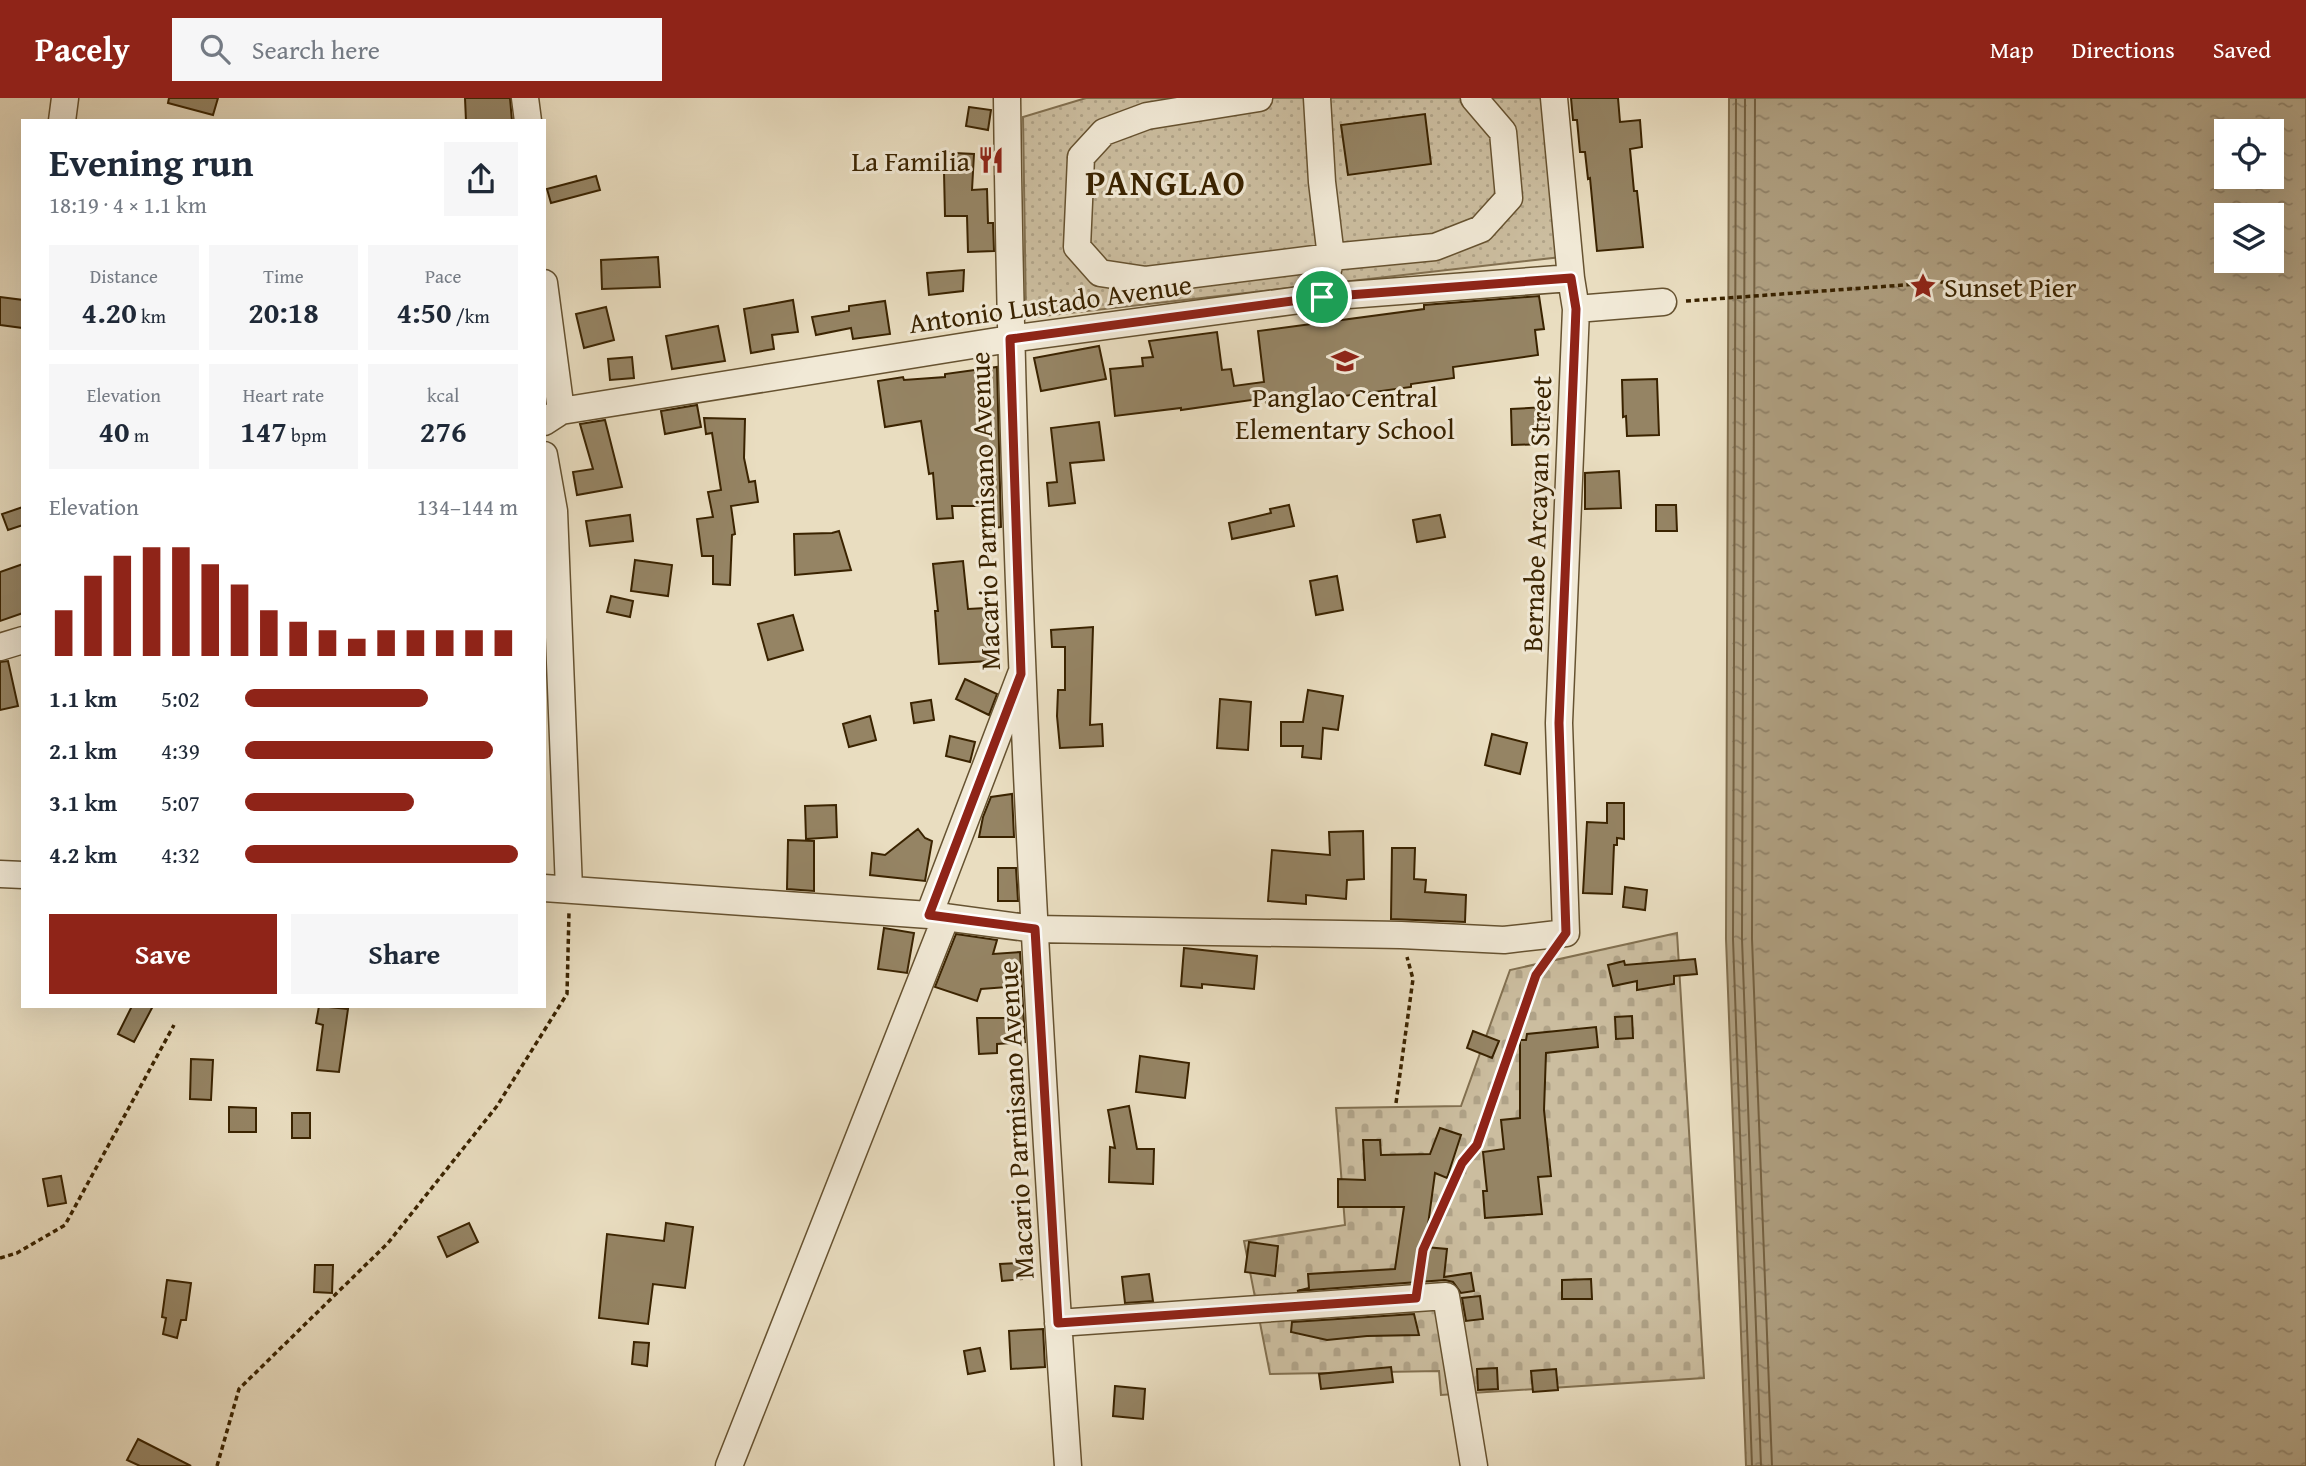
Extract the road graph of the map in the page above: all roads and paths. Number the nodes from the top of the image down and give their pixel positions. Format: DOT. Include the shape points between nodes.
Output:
graph roads {
  1 [pos="65,98"];
  2 [pos="526,98"];
  3 [pos="1007,98"];
  4 [pos="1259,98"];
  5 [pos="1317,98"];
  6 [pos="1474,98"];
  7 [pos="1554,98"];
  8 [pos="62,119"];
  9 [pos="528,119"];
  10 [pos="1331,257"];
  11 [pos="1571,278"];
  12 [pos="1944,282"];
  13 [pos="1322,297"];
  14 [pos="1663,302"];
  15 [pos="1576,309"];
  16 [pos="546,313"];
  17 [pos="1010,339"];
  18 [pos="553,416"];
  19 [pos="546,466"];
  20 [pos="21,641"];
  21 [pos="0,647"];
  22 [pos="1021,674"];
  23 [pos="0,874"];
  24 [pos="21,875"];
  25 [pos="557,889"];
  26 [pos="937,916"];
  27 [pos="1035,929"];
  28 [pos="1566,933"];
  29 [pos="1401,934"];
  30 [pos="174,1025"];
  31 [pos="1396,1103"];
  32 [pos="0,1258"];
  33 [pos="1416,1298"];
  34 [pos="1058,1323"];
  35 [pos="217,1466"];
  36 [pos="729,1466"];
  37 [pos="1068,1466"];
  38 [pos="1474,1466"];
  1 -- 8 [label="street"];
  2 -- 9 [label="street"];
  3 -- 17 [label="street, Macario Parmisano Avenue"];
  4 -- 10 [label="street" via="1147,116 1104,132 1081,157 1077,247 1100,273 1146,280"];
  5 -- 10 [label="street"];
  6 -- 10 [label="street" via="1503,132 1508,198 1481,229 1435,247"];
  7 -- 11 [label="street, Bernabe Arcayan Street"];
  10 -- 13 [label="street"];
  11 -- 13 [label="street, Antonio Lustado Avenue"];
  11 -- 15 [label="street, Bernabe Arcayan Street"];
  12 -- 14 [label="path"];
  13 -- 17 [label="street, Antonio Lustado Avenue"];
  14 -- 15 [label="street"];
  15 -- 28 [label="street, Bernabe Arcayan Street" via="1559,723"];
  16 -- 18 [label="street"];
  17 -- 18 [label="street, Antonio Lustado Avenue"];
  17 -- 22 [label="street, Macario Parmisano Avenue"];
  19 -- 25 [label="street" via="554,511"];
  20 -- 21 [label="street"];
  22 -- 26 [label="street"];
  22 -- 27 [label="street, Macario Parmisano Avenue"];
  23 -- 24 [label="street"];
  25 -- 26 [label="street"];
  25 -- 35 [label="path" via="567,994 497,1106 387,1243 239,1389"];
  26 -- 27 [label="street"];
  26 -- 36 [label="street"];
  27 -- 29 [label="street"];
  27 -- 34 [label="street, Macario Parmisano Avenue"];
  28 -- 29 [label="street" via="1504,940"];
  28 -- 33 [label="path" via="1536,975 1477,1145 1462,1163 1423,1250"];
  29 -- 31 [label="path" via="1413,979"];
  30 -- 32 [label="path" via="65,1225"];
  33 -- 34 [label="street"];
  33 -- 38 [label="street" via="1446,1296"];
  34 -- 37 [label="street, Macario Parmisano Avenue"];
}
